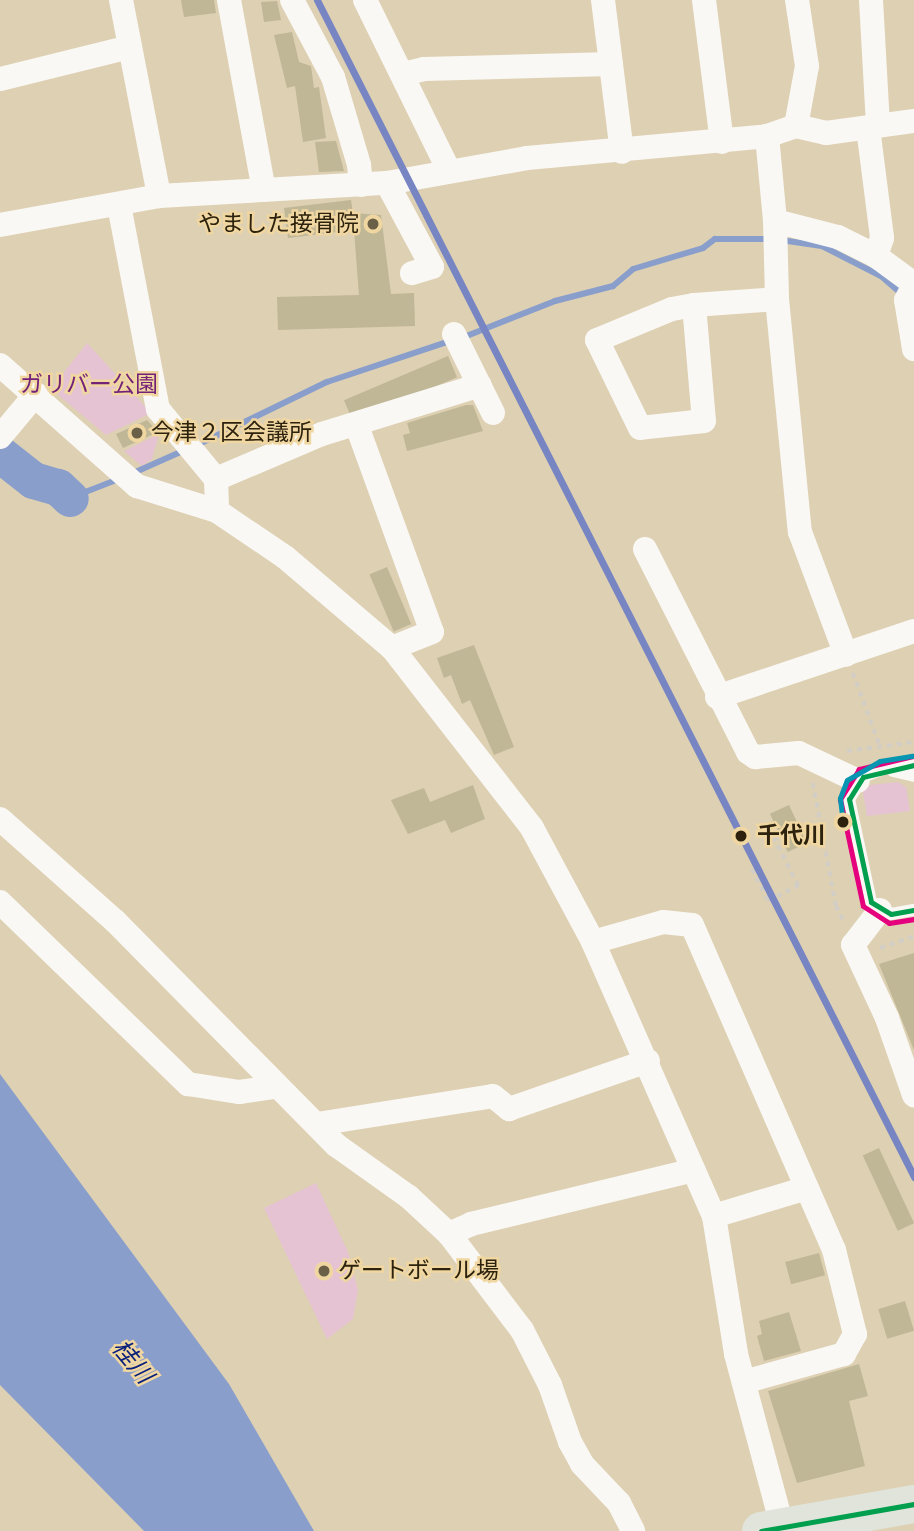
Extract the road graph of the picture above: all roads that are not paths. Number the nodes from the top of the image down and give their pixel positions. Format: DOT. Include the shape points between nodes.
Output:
graph roads {
  1 [pos="121,0"];
  2 [pos="229,0"];
  3 [pos="292,0"];
  4 [pos="365,0"];
  5 [pos="603,0"];
  6 [pos="704,0"];
  7 [pos="797,0"];
  8 [pos="871,0"];
  9 [pos="129,47"];
  10 [pos="611,64"];
  11 [pos="403,74"];
  12 [pos="0,79"];
  13 [pos="914,121"];
  14 [pos="796,126"];
  15 [pos="873,127"];
  16 [pos="767,136"];
  17 [pos="722,142"];
  18 [pos="622,152"];
  19 [pos="448,169"];
  20 [pos="387,183"];
  21 [pos="361,185"];
  22 [pos="264,190"];
  23 [pos="159,196"];
  24 [pos="120,205"];
  25 [pos="775,221"];
  26 [pos="0,225"];
  27 [pos="876,256"];
  28 [pos="412,273"];
  29 [pos="914,285"];
  30 [pos="777,299"];
  31 [pos="694,305"];
  32 [pos="456,338"];
  33 [pos="914,349"];
  34 [pos="0,365"];
  35 [pos="480,384"];
  36 [pos="36,394"];
  37 [pos="493,413"];
  38 [pos="357,426"];
  39 [pos="0,437"];
  40 [pos="216,479"];
  41 [pos="218,511"];
  42 [pos="645,549"];
  43 [pos="914,631"];
  44 [pos="392,648"];
  45 [pos="846,655"];
  46 [pos="717,697"];
  47 [pos="914,765"];
  48 [pos="883,769"];
  49 [pos="914,776"];
  50 [pos="858,781"];
  51 [pos="0,819"];
  52 [pos="0,902"];
  53 [pos="880,910"];
  54 [pos="914,910"];
  55 [pos="593,942"];
  56 [pos="648,1061"];
  57 [pos="275,1087"];
  58 [pos="914,1096"];
  59 [pos="317,1124"];
  60 [pos="694,1170"];
  61 [pos="807,1188"];
  62 [pos="714,1216"];
  63 [pos="449,1234"];
  64 [pos="744,1382"];
  65 [pos="914,1504"];
  66 [pos="771,1529"];
  67 [pos="633,1531"];
  1 -- 9 [label="street"];
  2 -- 22 [label="street"];
  3 -- 21 [label="street" via="333,77"];
  4 -- 11 [label="street"];
  5 -- 10 [label="street"];
  6 -- 17 [label="street"];
  7 -- 14 [label="street" via="807,66"];
  8 -- 15 [label="street"];
  9 -- 12 [label="street"];
  9 -- 23 [label="street"];
  10 -- 11 [label="street" via="424,69"];
  10 -- 18 [label="street"];
  11 -- 19 [label="street"];
  13 -- 15 [label="street"];
  14 -- 15 [label="street" via="826,133"];
  14 -- 16 [label="street"];
  15 -- 27 [label="street" via="882,238"];
  16 -- 17 [label="street"];
  16 -- 25 [label="street"];
  17 -- 18 [label="street"];
  18 -- 19 [label="street"];
  19 -- 20 [label="street"];
  20 -- 21 [label="street"];
  20 -- 28 [label="street" via="432,267"];
  21 -- 22 [label="street"];
  22 -- 23 [label="street"];
  23 -- 24 [label="street"];
  24 -- 26 [label="street"];
  24 -- 40 [label="street" via="158,409"];
  25 -- 27 [label="street" via="838,237"];
  25 -- 30 [label="street"];
  27 -- 29 [label="street"];
  29 -- 33 [label="street" via="906,300"];
  30 -- 31 [label="street"];
  30 -- 45 [label="street" via="800,532"];
  31 -- 31 [label="street" via="672,309 597,340 640,428 704,421"];
  32 -- 35 [label="street"];
  34 -- 36 [label="street"];
  35 -- 37 [label="street"];
  35 -- 38 [label="street"];
  36 -- 39 [label="street"];
  36 -- 41 [label="street" via="137,486"];
  38 -- 40 [label="street" via="322,433"];
  38 -- 44 [label="street" via="432,632"];
  40 -- 41 [label="street"];
  41 -- 44 [label="street" via="285,557"];
  42 -- 46 [label="street"];
  43 -- 45 [label="street"];
  44 -- 55 [label="street" via="532,828"];
  45 -- 46 [label="street"];
  46 -- 50 [label="street" via="755,757 799,753"];
  47 -- 48 [label="lane"];
  48 -- 49 [label="lane"];
  48 -- 50 [label="lane"];
  50 -- 53 [label="lane" via="849,799 852,822 866,889"];
  51 -- 57 [label="street" via="115,921"];
  52 -- 57 [label="street" via="188,1084 239,1092"];
  53 -- 54 [label="lane" via="891,914"];
  53 -- 58 [label="street" via="853,945 887,1018"];
  55 -- 56 [label="street"];
  55 -- 61 [label="street" via="663,922 692,925"];
  56 -- 59 [label="street" via="509,1110 493,1096"];
  56 -- 60 [label="street"];
  57 -- 59 [label="street"];
  59 -- 63 [label="street" via="336,1145 409,1197"];
  60 -- 62 [label="street"];
  60 -- 63 [label="street" via="471,1224"];
  61 -- 62 [label="street"];
  61 -- 64 [label="street" via="834,1250 855,1334 844,1354"];
  62 -- 64 [label="street"];
  63 -- 67 [label="street" via="522,1330 550,1385 570,1442 583,1464 619,1503"];
  64 -- 66 [label="street"];
  65 -- 66 [label="main road"];
}
